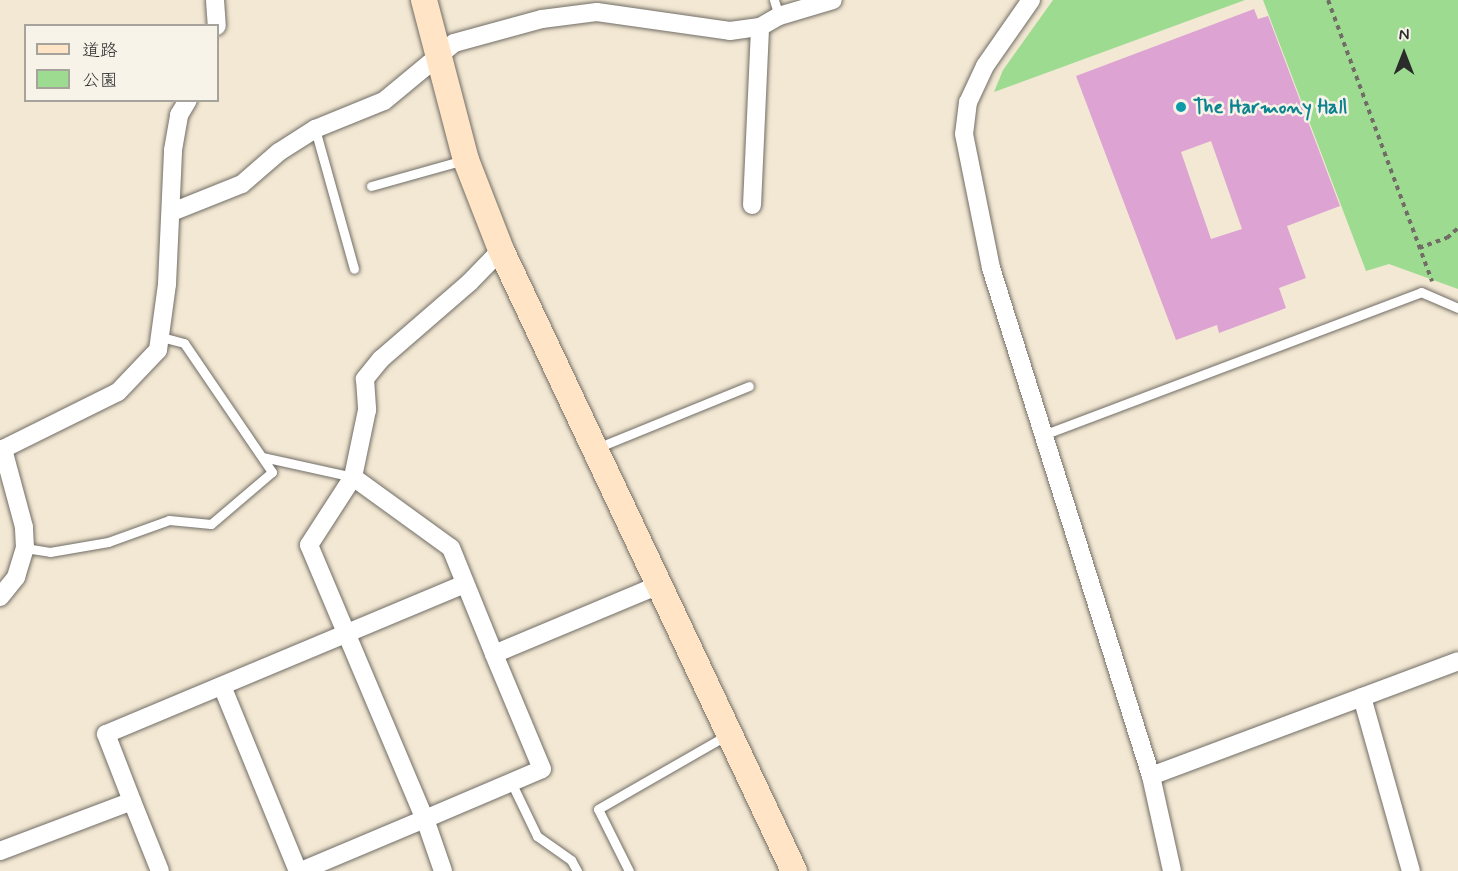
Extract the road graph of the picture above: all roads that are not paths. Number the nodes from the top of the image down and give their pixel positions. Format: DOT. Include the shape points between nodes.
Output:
graph roads {
  1 [pos="215,0"];
  2 [pos="424,0"];
  3 [pos="833,0"];
  4 [pos="1031,0"];
  5 [pos="776,8"];
  6 [pos="217,24"];
  7 [pos="760,27"];
  8 [pos="438,56"];
  9 [pos="187,102"];
  10 [pos="315,129"];
  11 [pos="466,160"];
  12 [pos="371,186"];
  13 [pos="752,205"];
  14 [pos="172,212"];
  15 [pos="501,250"];
  16 [pos="354,269"];
  17 [pos="1458,308"];
  18 [pos="162,337"];
  19 [pos="749,386"];
  20 [pos="1043,435"];
  21 [pos="1,448"];
  22 [pos="595,449"];
  23 [pos="263,458"];
  24 [pos="353,477"];
  25 [pos="25,548"];
  26 [pos="465,584"];
  27 [pos="661,584"];
  28 [pos="0,597"];
  29 [pos="346,635"];
  30 [pos="494,654"];
  31 [pos="1458,661"];
  32 [pos="222,686"];
  33 [pos="1362,697"];
  34 [pos="731,732"];
  35 [pos="1151,776"];
  36 [pos="511,782"];
  37 [pos="132,801"];
  38 [pos="425,819"];
  39 [pos="0,851"];
  40 [pos="160,871"];
  41 [pos="300,871"];
  42 [pos="443,871"];
  43 [pos="577,871"];
  44 [pos="629,871"];
  45 [pos="794,871"];
  46 [pos="1172,871"];
  47 [pos="1411,871"];
  1 -- 6 [label="street"];
  2 -- 8 [label="street"];
  3 -- 5 [label="street"];
  4 -- 20 [label="street" via="985,66 968,102 964,134 990,268"];
  5 -- 7 [label="street"];
  7 -- 8 [label="street" via="730,31 597,12 542,19 454,43"];
  7 -- 13 [label="street"];
  8 -- 10 [label="street" via="384,101"];
  8 -- 11 [label="street"];
  9 -- 14 [label="street" via="179,115 173,150"];
  10 -- 14 [label="street" via="242,184"];
  10 -- 16 [label="lane"];
  11 -- 12 [label="lane"];
  11 -- 15 [label="street"];
  14 -- 18 [label="street"];
  15 -- 22 [label="street"];
  15 -- 24 [label="street" via="381,359 365,379 367,410"];
  17 -- 20 [label="lane" via="1421,292"];
  18 -- 21 [label="street" via="158,350 118,393"];
  18 -- 23 [label="lane" via="184,343"];
  19 -- 22 [label="lane"];
  20 -- 35 [label="street"];
  21 -- 25 [label="street" via="24,527"];
  22 -- 27 [label="street"];
  23 -- 24 [label="lane"];
  23 -- 25 [label="lane" via="272,472 211,524 169,520 108,542 50,552"];
  24 -- 26 [label="street" via="451,548"];
  24 -- 29 [label="street" via="309,545"];
  25 -- 28 [label="street" via="16,578"];
  26 -- 29 [label="street"];
  26 -- 30 [label="street"];
  27 -- 30 [label="street"];
  27 -- 34 [label="street"];
  29 -- 32 [label="street"];
  29 -- 38 [label="street"];
  30 -- 36 [label="street" via="542,769"];
  31 -- 33 [label="street"];
  32 -- 37 [label="street" via="106,734"];
  32 -- 41 [label="street"];
  33 -- 35 [label="street"];
  33 -- 47 [label="street"];
  34 -- 44 [label="lane" via="598,809"];
  34 -- 45 [label="street"];
  35 -- 46 [label="street"];
  36 -- 38 [label="street"];
  36 -- 43 [label="lane" via="537,836 571,860"];
  37 -- 39 [label="street"];
  37 -- 40 [label="street"];
  38 -- 41 [label="street"];
  38 -- 42 [label="street"];
}
